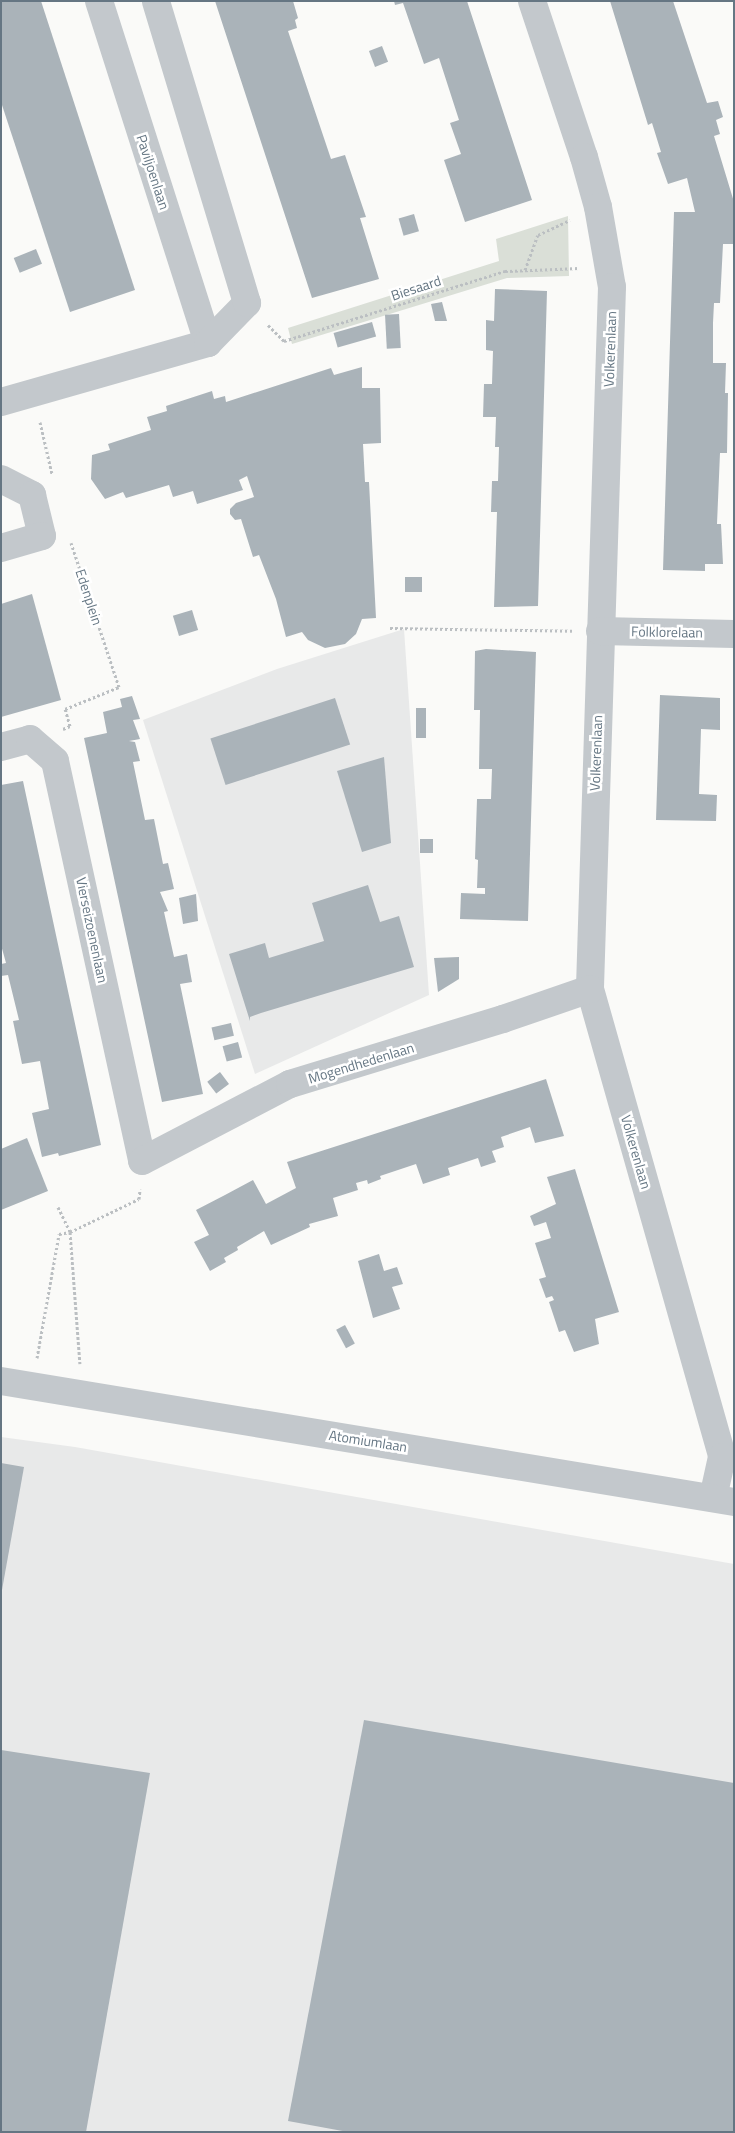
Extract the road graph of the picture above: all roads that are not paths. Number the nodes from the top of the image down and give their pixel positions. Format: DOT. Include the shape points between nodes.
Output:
graph roads {
  1 [pos="99,1"];
  2 [pos="156,1"];
  3 [pos="532,1"];
  4 [pos="208,343"];
  5 [pos="1,402"];
  6 [pos="1,479"];
  7 [pos="1,548"];
  8 [pos="600,631"];
  9 [pos="734,634"];
  10 [pos="1,747"];
  11 [pos="590,989"];
  12 [pos="142,1161"];
  13 [pos="1,1381"];
  14 [pos="723,1500"];
  1 -- 4 [label="street, Paviljoenlaan"];
  2 -- 4 [label="street" via="248,303"];
  3 -- 8 [label="street, Volkerenlaan" via="598,207 612,288"];
  4 -- 5 [label="street"];
  6 -- 7 [label="street" via="32,495 42,536"];
  8 -- 9 [label="street, Folklorelaan"];
  8 -- 11 [label="street, Volkerenlaan"];
  10 -- 12 [label="street, Vierseizoenenlaan" via="30,739 55,761"];
  11 -- 12 [label="street, Mogendhedenlaan" via="290,1084"];
  11 -- 14 [label="street, Volkerenlaan" via="722,1457"];
  13 -- 14 [label="street, Atomiumlaan"];
}
